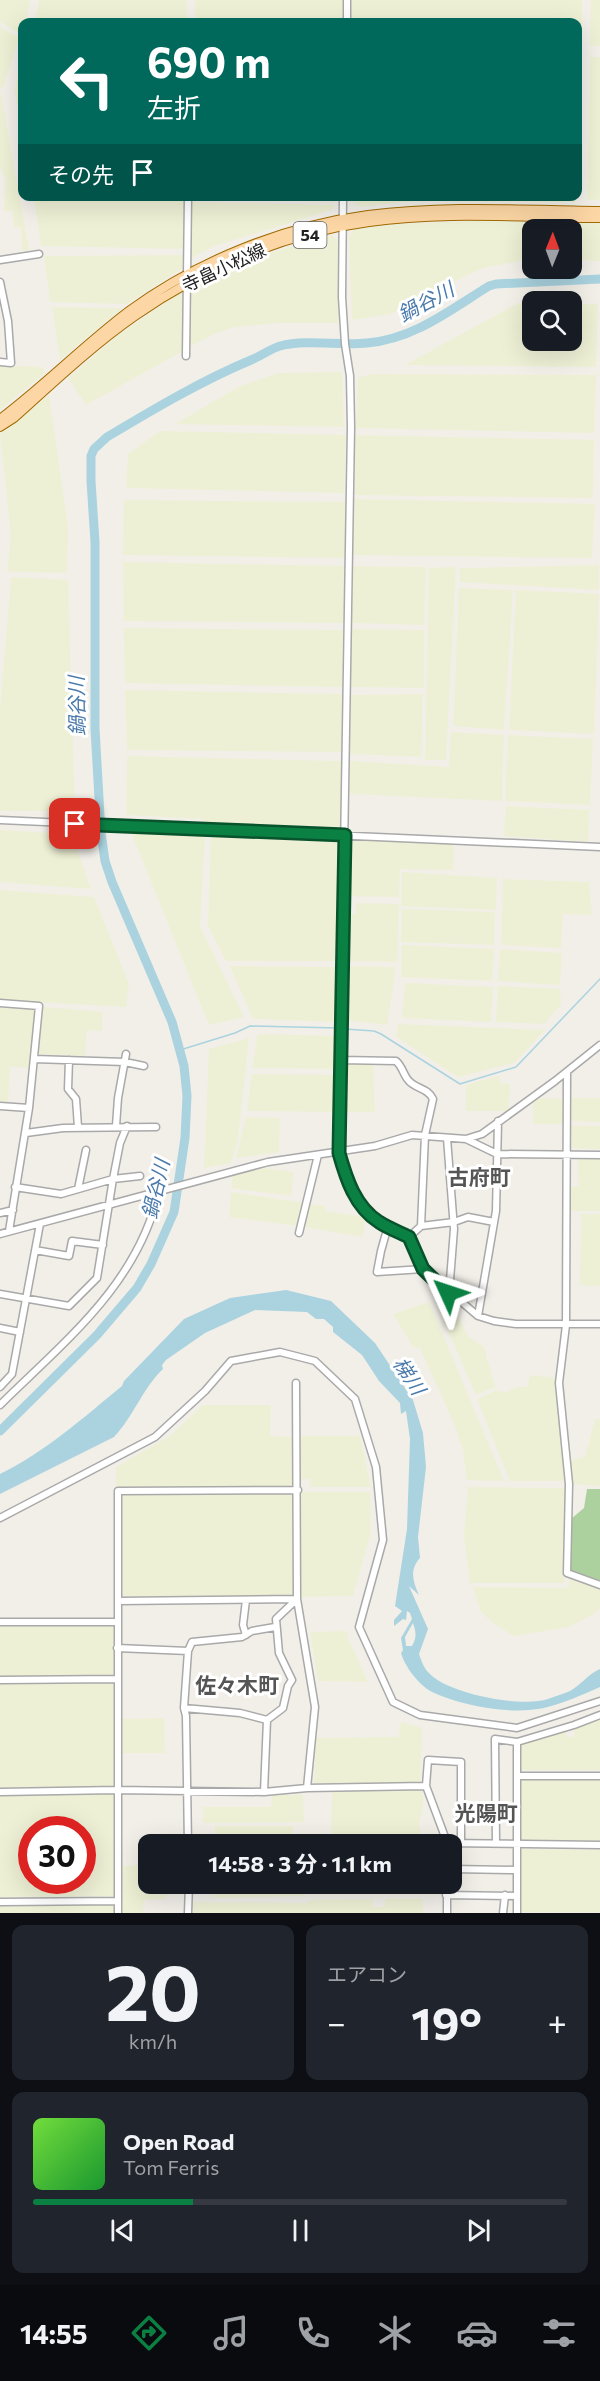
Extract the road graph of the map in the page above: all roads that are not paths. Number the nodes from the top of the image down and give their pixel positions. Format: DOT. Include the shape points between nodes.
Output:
graph roads {
  1 [pos="347,0"];
  2 [pos="347,18"];
  3 [pos="188,201"];
  4 [pos="343,201"];
  5 [pos="600,211"];
  6 [pos="600,218"];
  7 [pos="343,222"];
  8 [pos="39,254"];
  9 [pos="0,260"];
  10 [pos="187,279"];
  11 [pos="0,282"];
  12 [pos="186,356"];
  13 [pos="0,362"];
  14 [pos="0,419"];
  15 [pos="0,427"];
  16 [pos="0,820"];
  17 [pos="345,835"];
  18 [pos="600,847"];
  19 [pos="0,1003"];
  20 [pos="600,1045"];
  21 [pos="126,1054"];
  22 [pos="34,1059"];
  23 [pos="69,1060"];
  24 [pos="342,1060"];
  25 [pos="125,1062"];
  26 [pos="144,1066"];
  27 [pos="567,1073"];
  28 [pos="0,1106"];
  29 [pos="29,1108"];
  30 [pos="498,1121"];
  31 [pos="116,1126"];
  32 [pos="127,1126"];
  33 [pos="78,1127"];
  34 [pos="156,1127"];
  35 [pos="26,1133"];
  36 [pos="425,1135"];
  37 [pos="447,1138"];
  38 [pos="466,1139"];
  39 [pos="86,1150"];
  40 [pos="339,1153"];
  41 [pos="497,1154"];
  42 [pos="318,1155"];
  43 [pos="566,1155"];
  44 [pos="600,1155"];
  45 [pos="140,1176"];
  46 [pos="113,1179"];
  47 [pos="15,1187"];
  48 [pos="78,1189"];
  49 [pos="159,1191"];
  50 [pos="109,1204"];
  51 [pos="13,1210"];
  52 [pos="0,1213"];
  53 [pos="454,1222"];
  54 [pos="494,1222"];
  55 [pos="40,1224"];
  56 [pos="388,1226"];
  57 [pos="421,1226"];
  58 [pos="9,1231"];
  59 [pos="299,1233"];
  60 [pos="0,1234"];
  61 [pos="409,1237"];
  62 [pos="103,1245"];
  63 [pos="35,1250"];
  64 [pos="423,1269"];
  65 [pos="448,1293"];
  66 [pos="0,1294"];
  67 [pos="26,1298"];
  68 [pos="478,1316"];
  69 [pos="600,1324"];
  70 [pos="566,1325"];
  71 [pos="0,1328"];
  72 [pos="20,1332"];
  73 [pos="296,1383"];
  74 [pos="0,1387"];
  75 [pos="0,1405"];
  76 [pos="298,1490"];
  77 [pos="0,1518"];
  78 [pos="600,1586"];
  79 [pos="297,1599"];
  80 [pos="246,1600"];
  81 [pos="118,1601"];
  82 [pos="0,1622"];
  83 [pos="117,1622"];
  84 [pos="275,1627"];
  85 [pos="246,1635"];
  86 [pos="117,1648"];
  87 [pos="188,1651"];
  88 [pos="118,1679"];
  89 [pos="0,1680"];
  90 [pos="600,1701"];
  91 [pos="183,1708"];
  92 [pos="600,1714"];
  93 [pos="267,1720"];
  94 [pos="517,1742"];
  95 [pos="516,1776"];
  96 [pos="600,1776"];
  97 [pos="426,1786"];
  98 [pos="307,1788"];
  99 [pos="117,1790"];
  100 [pos="0,1792"];
  101 [pos="188,1792"];
  102 [pos="264,1792"];
  103 [pos="188,1834"];
  104 [pos="444,1834"];
  105 [pos="461,1834"];
  106 [pos="462,1843"];
  107 [pos="496,1843"];
  108 [pos="516,1844"];
  109 [pos="600,1845"];
  110 [pos="462,1869"];
  111 [pos="516,1870"];
  112 [pos="189,1894"];
  113 [pos="446,1895"];
  114 [pos="505,1895"];
  115 [pos="517,1896"];
  116 [pos="118,1901"];
  117 [pos="0,1902"];
  118 [pos="118,1913"];
  119 [pos="188,1913"];
  120 [pos="447,1913"];
  121 [pos="503,1913"];
  122 [pos="517,1913"];
  1 -- 2 [label="street"];
  3 -- 10 [label="street"];
  4 -- 7 [label="street"];
  5 -- 7 [label="main road, 寺畠小松線 / 54" via="445,209 370,214"];
  6 -- 7 [label="main road, 寺畠小松線 / 54" via="446,216"];
  7 -- 10 [label="main road, 寺畠小松線 / 54" via="278,236 223,257"];
  7 -- 17 [label="street" via="343,326 350,376 351,439"];
  8 -- 9 [label="street"];
  10 -- 12 [label="street"];
  10 -- 14 [label="main road, 寺畠小松線 / 54" via="130,311"];
  10 -- 15 [label="main road, 寺畠小松線 / 54" via="134,316"];
  11 -- 13 [label="street" via="11,363"];
  16 -- 17 [label="street"];
  17 -- 18 [label="street"];
  17 -- 24 [label="street"];
  19 -- 22 [label="street" via="39,1006"];
  20 -- 27 [label="street"];
  21 -- 25 [label="street"];
  22 -- 23 [label="street"];
  22 -- 29 [label="street"];
  23 -- 25 [label="street"];
  23 -- 33 [label="street" via="68,1089 76,1099"];
  24 -- 36 [label="street" via="396,1061 402,1066 409,1082 433,1099"];
  24 -- 40 [label="street"];
  25 -- 26 [label="street"];
  25 -- 31 [label="street"];
  27 -- 30 [label="street"];
  27 -- 43 [label="street"];
  28 -- 29 [label="street"];
  29 -- 35 [label="street"];
  30 -- 38 [label="street" via="482,1134"];
  30 -- 41 [label="street"];
  31 -- 32 [label="street"];
  31 -- 33 [label="street"];
  32 -- 34 [label="street"];
  32 -- 46 [label="street"];
  33 -- 35 [label="street"];
  35 -- 47 [label="street"];
  36 -- 37 [label="street"];
  36 -- 40 [label="street"];
  36 -- 57 [label="street"];
  37 -- 38 [label="street"];
  37 -- 53 [label="street"];
  38 -- 41 [label="street"];
  39 -- 48 [label="street"];
  40 -- 42 [label="street"];
  40 -- 56 [label="street" via="346,1179 356,1196 377,1221"];
  41 -- 43 [label="street"];
  41 -- 54 [label="street"];
  42 -- 49 [label="street" via="268,1162"];
  42 -- 59 [label="street"];
  43 -- 44 [label="street"];
  43 -- 70 [label="street"];
  45 -- 46 [label="street"];
  46 -- 48 [label="street"];
  46 -- 50 [label="street"];
  47 -- 48 [label="street" via="52,1194"];
  47 -- 51 [label="street"];
  49 -- 50 [label="street"];
  49 -- 75 [label="street" via="153,1219 113,1289"];
  50 -- 55 [label="street"];
  50 -- 62 [label="street"];
  51 -- 52 [label="street"];
  51 -- 58 [label="street"];
  53 -- 54 [label="street" via="468,1217"];
  53 -- 57 [label="street"];
  53 -- 65 [label="street"];
  54 -- 68 [label="street"];
  55 -- 58 [label="street"];
  55 -- 63 [label="street"];
  56 -- 61 [label="street"];
  56 -- 64 [label="street" via="377,1272"];
  57 -- 61 [label="street"];
  58 -- 60 [label="street"];
  61 -- 64 [label="street"];
  62 -- 63 [label="street" via="72,1241 69,1256"];
  62 -- 67 [label="street" via="97,1278 69,1306"];
  63 -- 67 [label="street"];
  64 -- 65 [label="street"];
  65 -- 68 [label="street"];
  66 -- 67 [label="street"];
  67 -- 72 [label="street"];
  68 -- 70 [label="street" via="516,1324"];
  69 -- 70 [label="street"];
  70 -- 78 [label="street" via="559,1383 569,1484 567,1573"];
  71 -- 72 [label="street"];
  72 -- 74 [label="street" via="12,1374"];
  73 -- 76 [label="street"];
  76 -- 79 [label="street"];
  76 -- 81 [label="street" via="118,1491"];
  77 -- 90 [label="street" via="155,1437 231,1361 279,1352 315,1361 355,1399 376,1467 383,1539 359,1627 393,1702 420,1714 517,1728"];
  79 -- 80 [label="street"];
  79 -- 84 [label="street" via="277,1617"];
  79 -- 98 [label="street" via="315,1707"];
  80 -- 81 [label="street"];
  80 -- 85 [label="street"];
  81 -- 83 [label="street"];
  82 -- 83 [label="street"];
  83 -- 86 [label="street"];
  84 -- 85 [label="street"];
  84 -- 93 [label="street" via="279,1653 292,1680 283,1708"];
  85 -- 87 [label="street" via="192,1642"];
  86 -- 87 [label="street"];
  86 -- 88 [label="street"];
  87 -- 91 [label="street"];
  88 -- 89 [label="street"];
  88 -- 99 [label="street"];
  91 -- 93 [label="street" via="240,1713"];
  91 -- 101 [label="street"];
  92 -- 94 [label="street"];
  93 -- 102 [label="street"];
  94 -- 95 [label="street"];
  94 -- 107 [label="street" via="495,1739"];
  95 -- 96 [label="street"];
  95 -- 108 [label="street"];
  97 -- 98 [label="street"];
  97 -- 104 [label="street"];
  97 -- 105 [label="street" via="428,1760 461,1762"];
  98 -- 102 [label="street"];
  99 -- 100 [label="street"];
  99 -- 101 [label="street"];
  99 -- 116 [label="street"];
  101 -- 102 [label="street"];
  101 -- 103 [label="street"];
  106 -- 107 [label="street"];
  107 -- 108 [label="street"];
  108 -- 109 [label="street"];
  108 -- 111 [label="street"];
  110 -- 111 [label="street"];
  111 -- 115 [label="street"];
  112 -- 119 [label="street"];
  113 -- 114 [label="street"];
  113 -- 120 [label="street"];
  114 -- 115 [label="street"];
  114 -- 121 [label="street"];
  115 -- 122 [label="street"];
  116 -- 117 [label="street"];
  116 -- 118 [label="street"];
}
